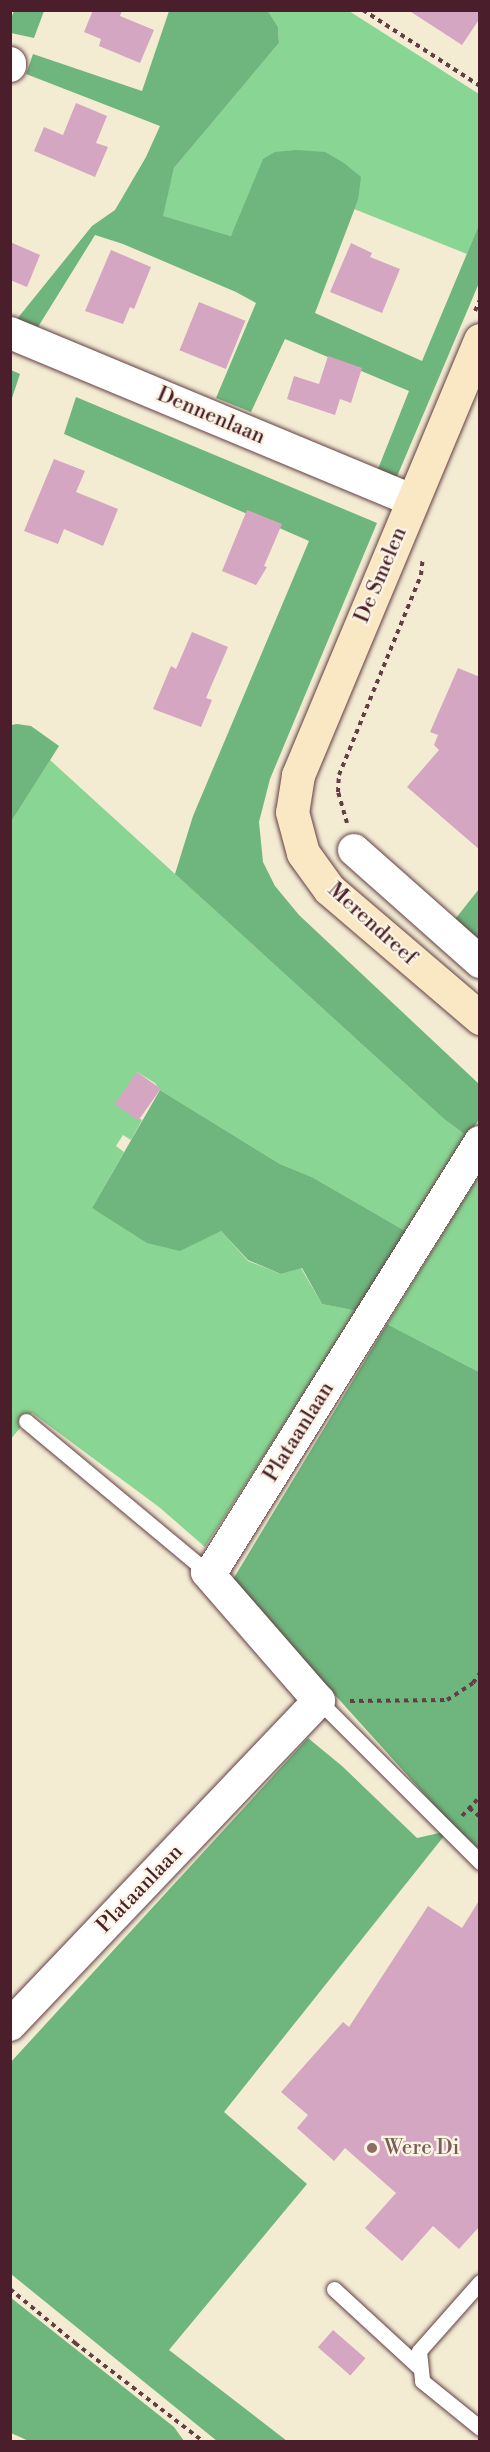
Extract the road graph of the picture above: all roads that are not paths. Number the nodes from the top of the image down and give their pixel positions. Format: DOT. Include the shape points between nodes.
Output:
graph roads {
  1 [pos="10,333"];
  2 [pos="480,340"];
  3 [pos="412,500"];
  4 [pos="292,812"];
  5 [pos="354,850"];
  6 [pos="480,962"];
  7 [pos="480,1018"];
  8 [pos="480,1142"];
  9 [pos="26,1421"];
  10 [pos="207,1572"];
  11 [pos="319,1701"];
  12 [pos="480,1862"];
  13 [pos="10,2025"];
  14 [pos="480,2282"];
  15 [pos="334,2289"];
  16 [pos="420,2368"];
  17 [pos="480,2428"];
  1 -- 3 [label="street, Dennenlaan"];
  2 -- 3 [label="street, De Smelen"];
  3 -- 4 [label="street, De Smelen" via="298,775"];
  4 -- 7 [label="street, Merendreef" via="303,853 329,889"];
  5 -- 6 [label="street, Merendreef"];
  8 -- 10 [label="street, Plataanlaan" via="212,1571"];
  9 -- 10 [label="lane"];
  10 -- 11 [label="street"];
  11 -- 12 [label="lane"];
  11 -- 13 [label="street, Plataanlaan"];
  14 -- 16 [label="lane" via="419,2351"];
  15 -- 16 [label="lane"];
  16 -- 17 [label="lane" via="422,2381"];
}
